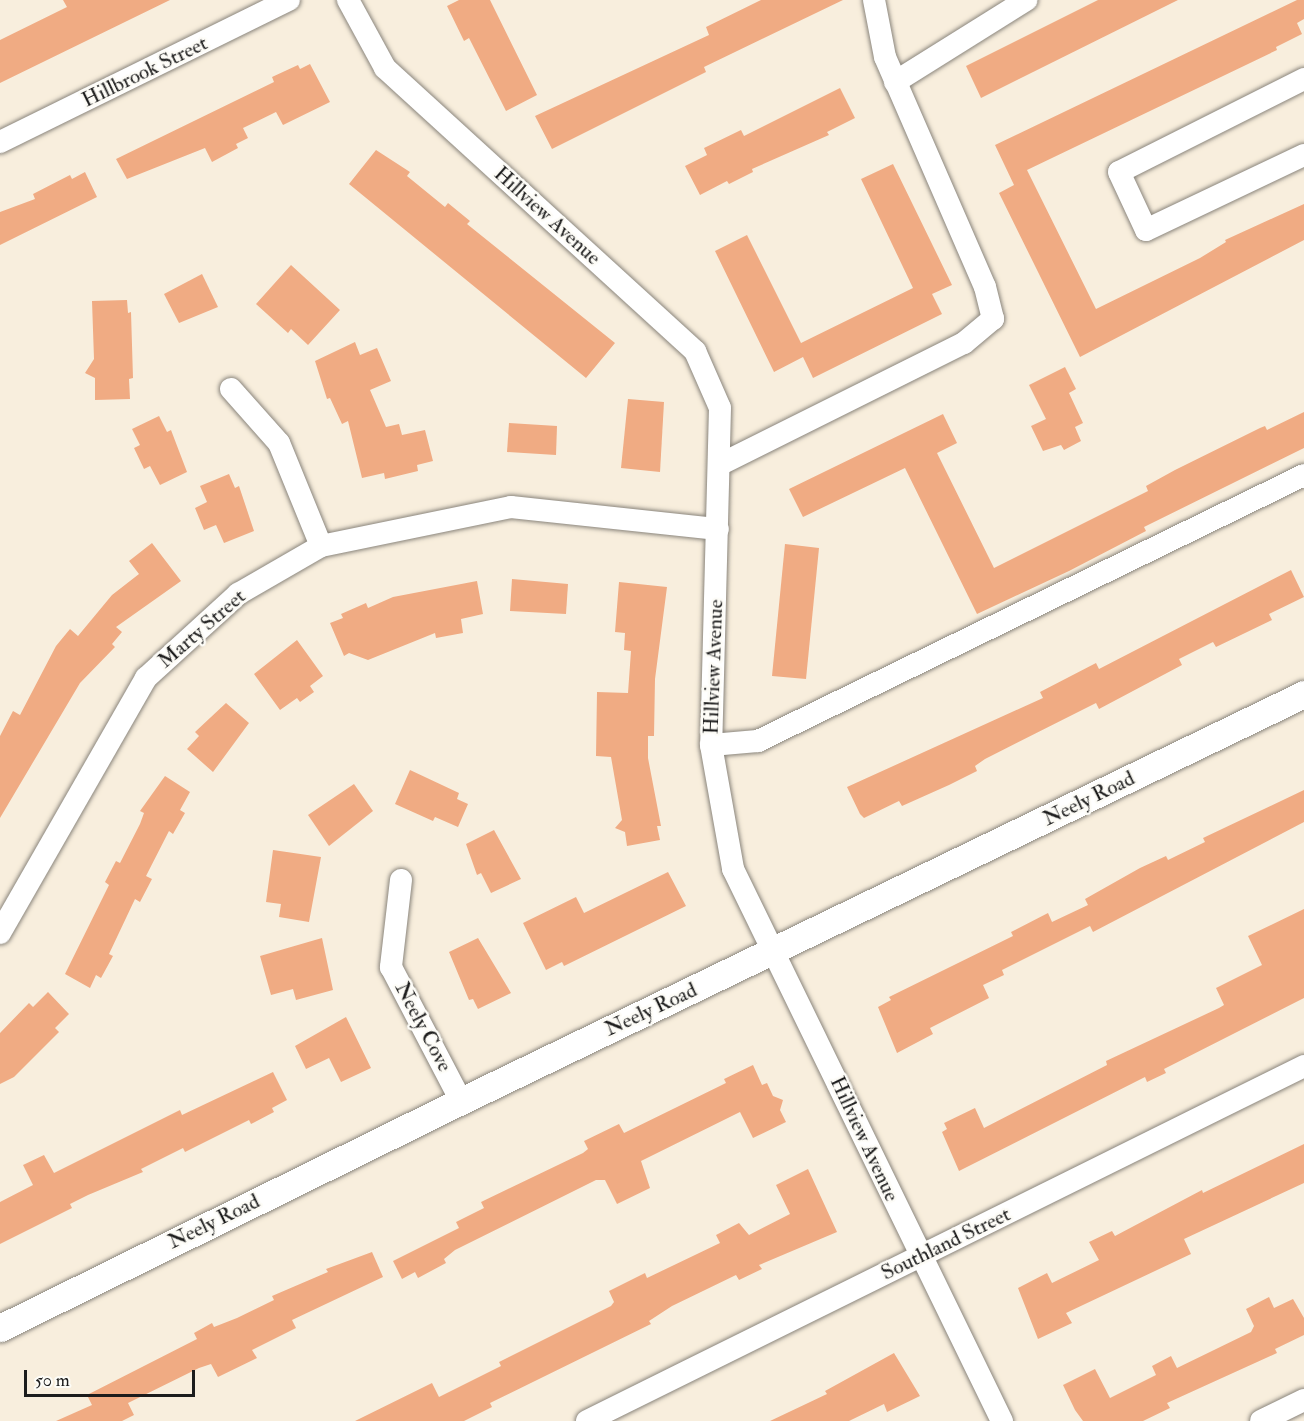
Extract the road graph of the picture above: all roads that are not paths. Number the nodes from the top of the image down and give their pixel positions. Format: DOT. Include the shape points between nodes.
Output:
graph roads {
  1 [pos="289,0"];
  2 [pos="348,0"];
  3 [pos="874,0"];
  4 [pos="1026,0"];
  5 [pos="1304,79"];
  6 [pos="895,82"];
  7 [pos="0,142"];
  8 [pos="1304,155"];
  9 [pos="231,389"];
  10 [pos="719,465"];
  11 [pos="1304,475"];
  12 [pos="718,529"];
  13 [pos="321,546"];
  14 [pos="1304,694"];
  15 [pos="711,745"];
  16 [pos="401,880"];
  17 [pos="0,933"];
  18 [pos="775,951"];
  19 [pos="1304,1066"];
  20 [pos="461,1101"];
  21 [pos="920,1257"];
  22 [pos="0,1328"];
  23 [pos="1304,1400"];
  24 [pos="587,1421"];
  25 [pos="1002,1421"];
  26 [pos="1261,1421"];
  1 -- 7 [label="street, Hillbrook Street"];
  2 -- 10 [label="street, Hillview Avenue" via="385,68 695,351 720,408"];
  3 -- 6 [label="street" via="885,57"];
  4 -- 6 [label="street"];
  5 -- 8 [label="street" via="1119,172 1146,230"];
  6 -- 10 [label="street" via="985,287 993,319 964,343"];
  9 -- 13 [label="street" via="279,443"];
  10 -- 12 [label="street, Hillview Avenue"];
  11 -- 15 [label="street" via="758,741"];
  12 -- 13 [label="street, Marty Street" via="511,507"];
  12 -- 15 [label="street, Hillview Avenue"];
  13 -- 17 [label="street, Marty Street" via="238,594 146,678"];
  14 -- 18 [label="street, Neely Road"];
  15 -- 18 [label="street, Hillview Avenue" via="733,868"];
  16 -- 20 [label="street, Neely Cove" via="391,967"];
  18 -- 20 [label="street, Neely Road"];
  18 -- 21 [label="street, Hillview Avenue"];
  19 -- 21 [label="street, Southland Street"];
  20 -- 22 [label="street, Neely Road"];
  21 -- 24 [label="street, Southland Street"];
  21 -- 25 [label="street, Hillview Avenue"];
  23 -- 26 [label="street"];
}
